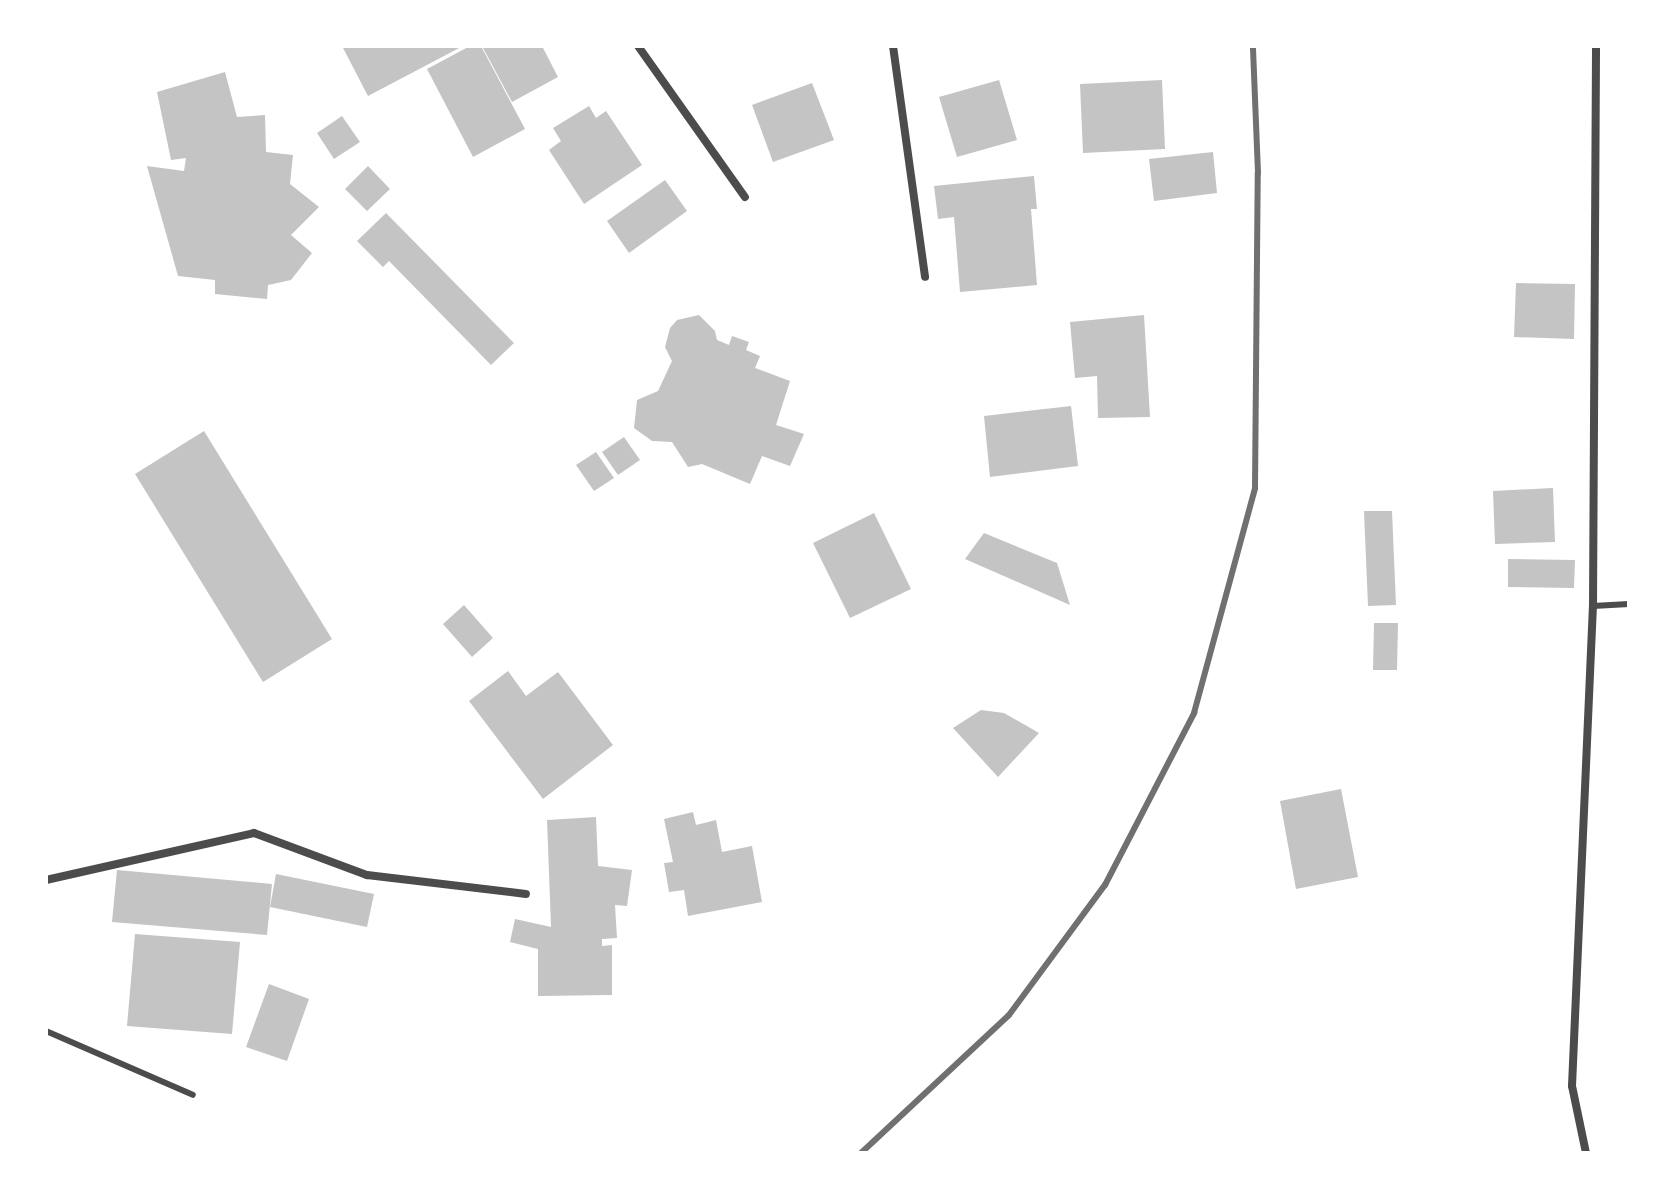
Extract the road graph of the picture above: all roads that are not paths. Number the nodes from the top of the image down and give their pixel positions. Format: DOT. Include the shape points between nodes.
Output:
graph roads {
  1 [pos="638,46"];
  2 [pos="893,46"];
  3 [pos="1596,46"];
  4 [pos="745,197"];
  5 [pos="925,277"];
  6 [pos="1629,604"];
  7 [pos="1593,606"];
  8 [pos="46,880"];
  9 [pos="526,894"];
  10 [pos="46,1031"];
  11 [pos="193,1095"];
  12 [pos="1586,1153"];
  1 -- 4 [label="street"];
  2 -- 5 [label="street"];
  3 -- 7 [label="street"];
  6 -- 7 [label="lane"];
  7 -- 12 [label="street" via="1572,1086"];
  8 -- 9 [label="street" via="254,833 367,875"];
  10 -- 11 [label="lane"];
}
